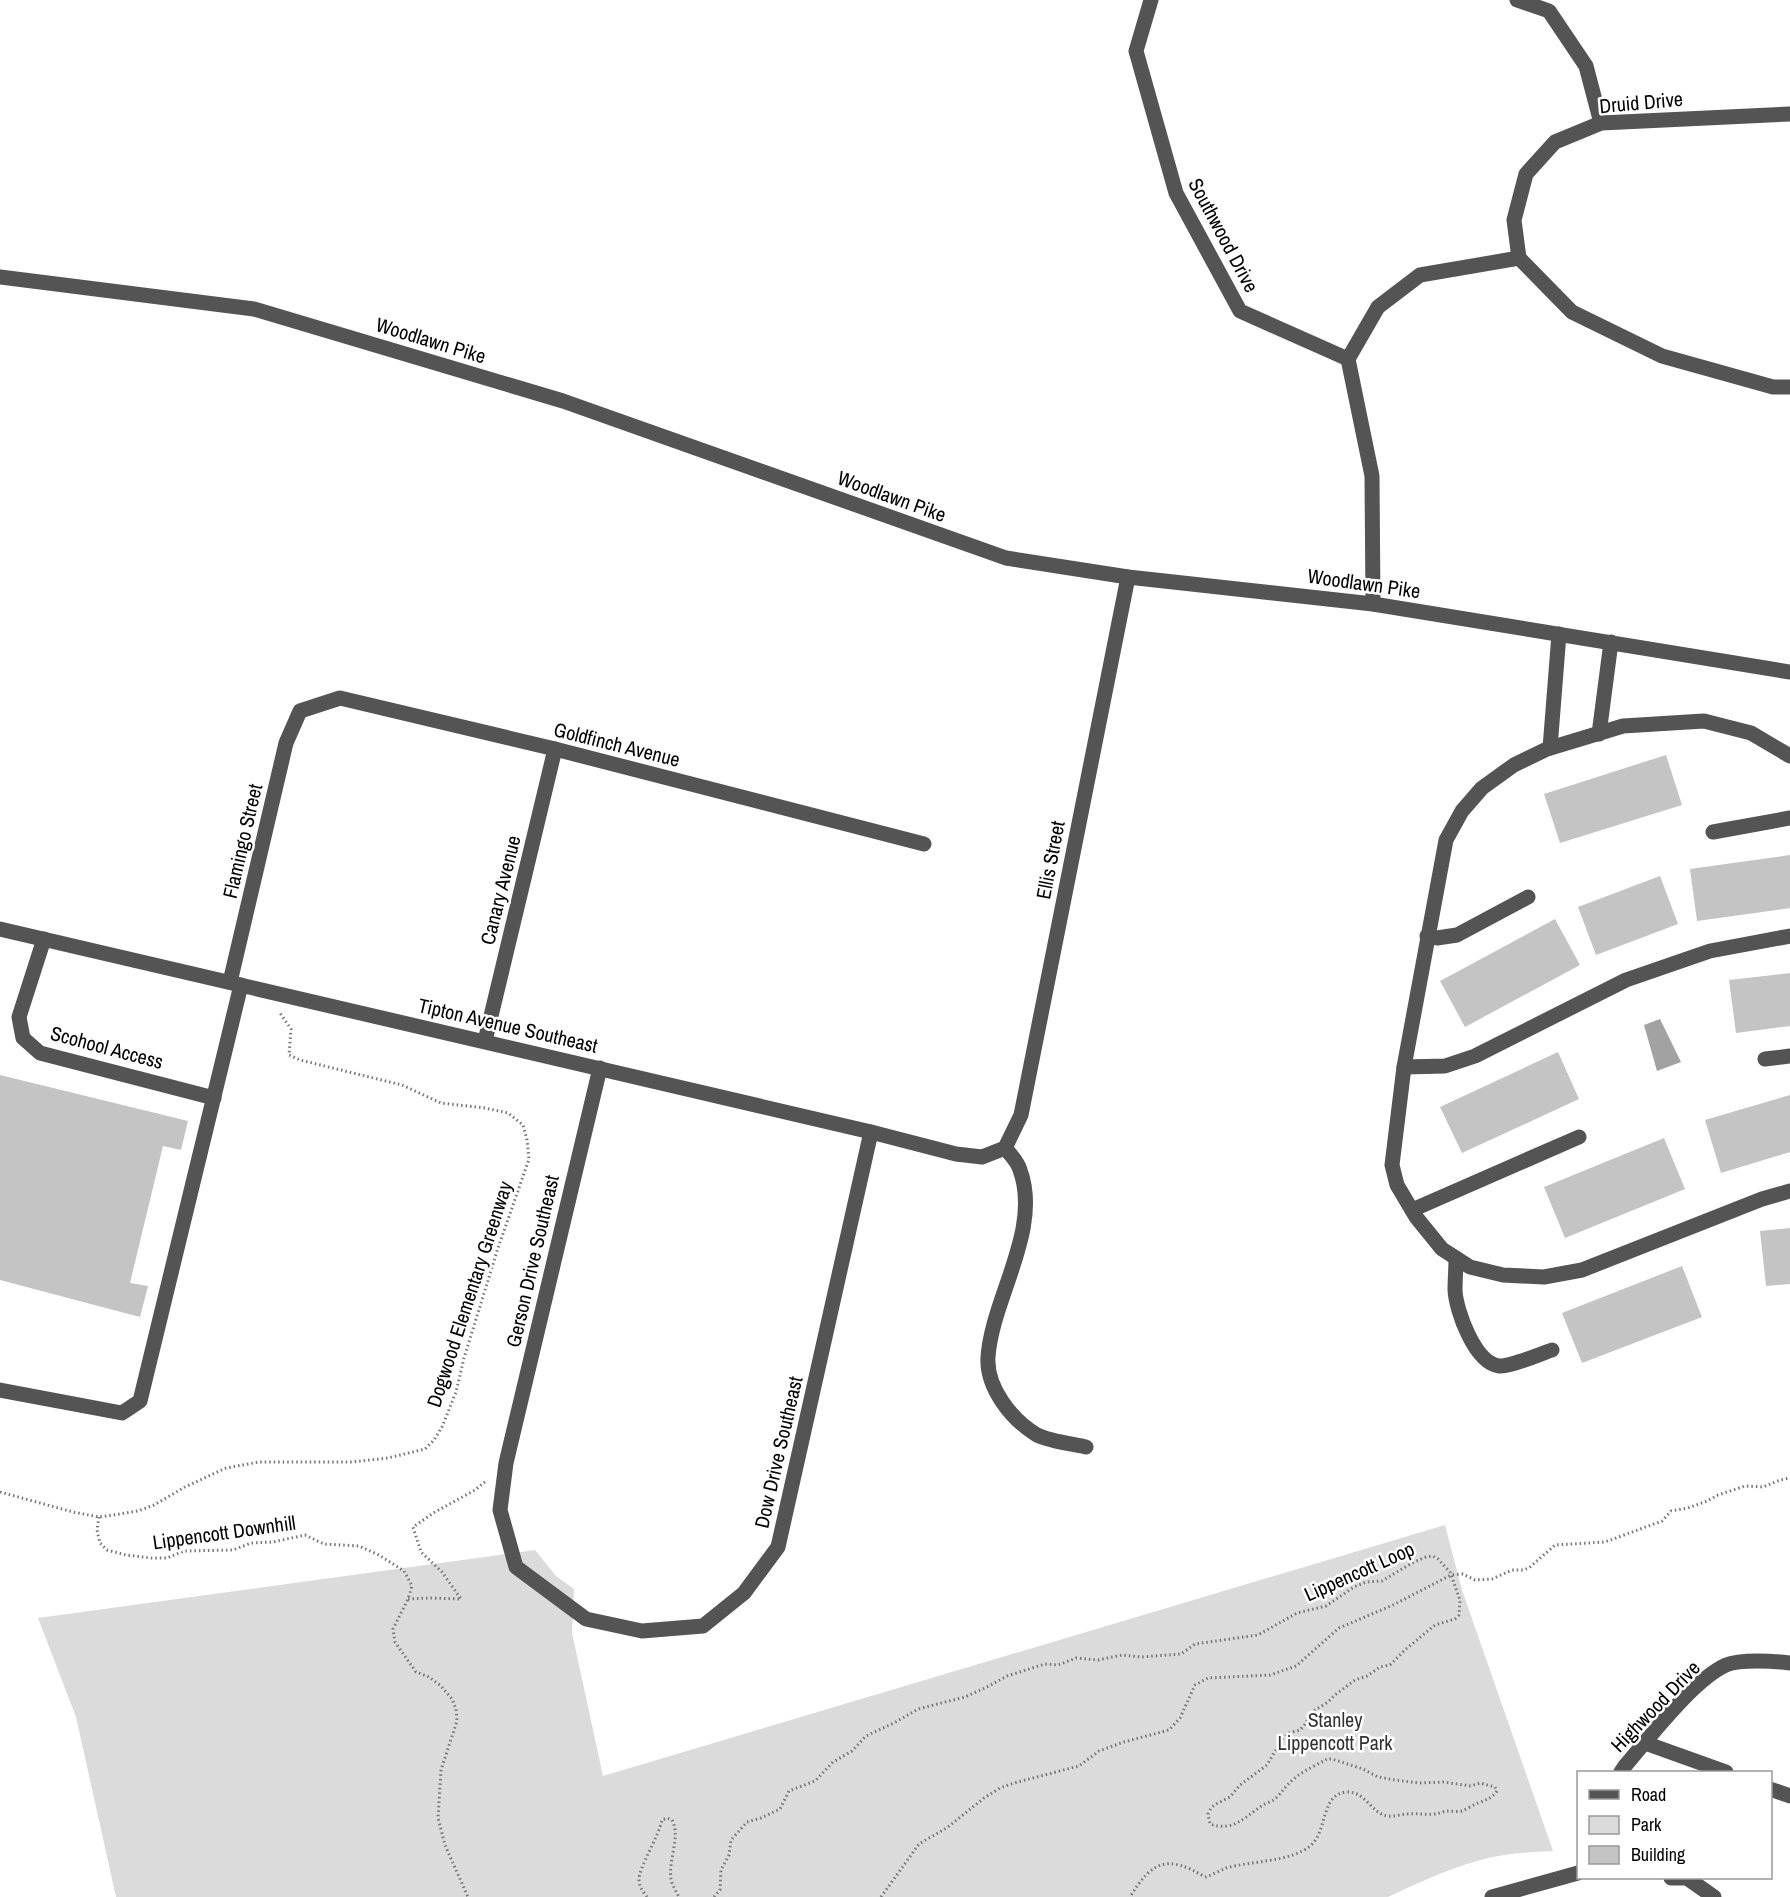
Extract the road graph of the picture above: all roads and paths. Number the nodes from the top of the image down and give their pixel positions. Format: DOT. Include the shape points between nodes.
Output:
graph roads {
  1 [pos="1151,0"];
  2 [pos="1517,0"];
  3 [pos="1790,114"];
  4 [pos="1601,123"];
  5 [pos="1519,258"];
  6 [pos="0,277"];
  7 [pos="1348,359"];
  8 [pos="1790,387"];
  9 [pos="1128,577"];
  10 [pos="1373,604"];
  11 [pos="1559,634"];
  12 [pos="1611,642"];
  13 [pos="1790,672"];
  14 [pos="300,711"];
  15 [pos="1599,734"];
  16 [pos="1550,748"];
  17 [pos="555,749"];
  18 [pos="1790,756"];
  19 [pos="1790,818"];
  20 [pos="1713,832"];
  21 [pos="924,844"];
  22 [pos="1528,897"];
  23 [pos="0,929"];
  24 [pos="1427,936"];
  25 [pos="1790,936"];
  26 [pos="44,939"];
  27 [pos="236,984"];
  28 [pos="280,994"];
  29 [pos="485,1041"];
  30 [pos="1790,1056"];
  31 [pos="1765,1059"];
  32 [pos="1404,1067"];
  33 [pos="600,1068"];
  34 [pos="214,1098"];
  35 [pos="871,1131"];
  36 [pos="1579,1137"];
  37 [pos="1005,1148"];
  38 [pos="1790,1191"];
  39 [pos="1412,1210"];
  40 [pos="1456,1258"];
  41 [pos="1552,1350"];
  42 [pos="0,1390"];
  43 [pos="1086,1447"];
  44 [pos="506,1463"];
  45 [pos="1790,1478"];
  46 [pos="0,1492"];
  47 [pos="99,1516"];
  48 [pos="1451,1575"];
  49 [pos="408,1599"];
  50 [pos="1790,1664"];
  51 [pos="1645,1743"];
  52 [pos="1623,1771"];
  53 [pos="1721,1771"];
  54 [pos="1772,1790"];
  55 [pos="1790,1796"];
  56 [pos="1577,1873"];
  57 [pos="1688,1879"];
  58 [pos="468,1897"];
  59 [pos="647,1897"];
  60 [pos="679,1897"];
  61 [pos="714,1897"];
  62 [pos="881,1897"];
  63 [pos="1130,1897"];
  64 [pos="1492,1897"];
  65 [pos="1714,1897"];
  1 -- 7 [label="street, Southwood Drive" via="1136,51 1139,62 1176,193 1235,302 1240,311"];
  2 -- 4 [label="street" via="1549,11 1562,29 1586,66"];
  3 -- 4 [label="street, Druid Drive"];
  4 -- 5 [label="street, Druid Drive" via="1555,142 1526,174 1514,220"];
  5 -- 7 [label="street" via="1420,275 1378,307"];
  5 -- 8 [label="street" via="1572,312 1662,356 1773,387"];
  6 -- 9 [label="street, Woodlawn Pike" via="254,309 563,401 1006,558"];
  7 -- 10 [label="street" via="1372,476"];
  9 -- 10 [label="street, Woodlawn Pike"];
  9 -- 37 [label="street, Ellis Street" via="1021,1115"];
  10 -- 11 [label="street, Woodlawn Pike"];
  11 -- 12 [label="street, Woodlawn Pike"];
  11 -- 16 [label="street"];
  12 -- 13 [label="street, Woodlawn Pike"];
  12 -- 15 [label="street"];
  14 -- 17 [label="street, Goldfinch Avenue" via="340,698"];
  14 -- 27 [label="street, Flamingo Street" via="286,743"];
  15 -- 16 [label="street"];
  15 -- 18 [label="street" via="1623,726 1704,721 1751,733"];
  16 -- 24 [label="street" via="1514,765 1482,788 1462,811 1446,840"];
  17 -- 21 [label="street, Goldfinch Avenue"];
  17 -- 29 [label="street, Canary Avenue"];
  19 -- 20 [label="street"];
  22 -- 24 [label="street" via="1457,935"];
  23 -- 26 [label="street, Tipton Avenue Southeast"];
  24 -- 32 [label="street"];
  25 -- 32 [label="street" via="1710,951 1626,980 1475,1056 1445,1066"];
  26 -- 27 [label="street, Tipton Avenue Southeast"];
  26 -- 34 [label="street, Scohool Access" via="19,1017 23,1038 40,1053"];
  27 -- 28 [label="street, Tipton Avenue Southeast"];
  27 -- 34 [label="street, Flamingo Street"];
  28 -- 29 [label="street, Tipton Avenue Southeast"];
  28 -- 47 [label="path, Dogwood Elementary Greenway" via="277,1009 291,1029 289,1055 402,1085 441,1103 508,1113 523,1125 529,1159 456,1392 442,1427 425,1449 352,1462 259,1462 226,1468 146,1508"];
  29 -- 33 [label="street, Tipton Avenue Southeast"];
  30 -- 31 [label="street"];
  32 -- 39 [label="street" via="1392,1165 1397,1185"];
  33 -- 35 [label="street, Tipton Avenue Southeast"];
  33 -- 44 [label="street, Gerson Drive Southeast"];
  34 -- 42 [label="street, Flamingo Street" via="140,1401 122,1413"];
  35 -- 37 [label="street, Tipton Avenue Southeast" via="956,1154 982,1157"];
  35 -- 44 [label="street, Dow Drive Southeast" via="778,1547 744,1593 703,1626 642,1631 586,1619 516,1567 500,1510"];
  36 -- 39 [label="street"];
  37 -- 43 [label="street" via="1020,1168 1025,1189 1024,1229 987,1360 994,1388 1010,1414 1039,1436"];
  38 -- 40 [label="street" via="1582,1270 1544,1277 1503,1275 1470,1267"];
  39 -- 40 [label="street" via="1442,1249"];
  40 -- 41 [label="street" via="1459,1313 1483,1358 1502,1366"];
  44 -- 49 [label="path" via="475,1490 413,1527 422,1552 461,1599"];
  45 -- 48 [label="path" via="1763,1487 1745,1486 1671,1511 1662,1521 1605,1542 1555,1545 1529,1568 1492,1579"];
  46 -- 47 [label="path, Dogwood Elementary Greenway"];
  47 -- 49 [label="path, Lippencott Downhill" via="100,1544 107,1550 151,1558 167,1558 184,1551 233,1550 251,1543 305,1535 324,1544 359,1546 404,1572 412,1586"];
  48 -- 61 [label="path, Lippencott Loop" via="1444,1563 1433,1556 1426,1557 1382,1581 1354,1587 1326,1606 1297,1613 1258,1635 1195,1644 1180,1654 1076,1658 1058,1665 1046,1664 1007,1676 965,1697 918,1709 866,1736 815,1781 789,1791 780,1809 747,1822 731,1840 720,1890"];
  48 -- 62 [label="path" via="1339,1628 1296,1666 1270,1676 1208,1678 1195,1685 1180,1718 1169,1730 1100,1751 1079,1766 1000,1788 919,1844"];
  48 -- 63 [label="path" via="1460,1600 1455,1619 1435,1625 1390,1665 1355,1680 1312,1712 1300,1730 1283,1738 1267,1765 1211,1808 1209,1821 1220,1826 1238,1823 1275,1799 1298,1775 1327,1759 1395,1780 1471,1786 1480,1783 1495,1787 1495,1794 1460,1811 1389,1816 1377,1812 1357,1794 1336,1795 1328,1803 1319,1834 1305,1850 1226,1868 1205,1877 1177,1864 1159,1865 1147,1873"];
  49 -- 58 [label="path" via="393,1629 395,1642 416,1672 441,1686 456,1709 457,1722 441,1770 438,1818 445,1845"];
  50 -- 51 [label="street, Highwood Drive" via="1772,1660 1727,1665 1705,1678"];
  51 -- 52 [label="street, Highwood Drive"];
  51 -- 53 [label="street"];
  54 -- 55 [label="street"];
  56 -- 64 [label="street"];
  57 -- 65 [label="street"];
  59 -- 60 [label="path" via="639,1875 662,1821 667,1818 676,1827 670,1871"];
}
